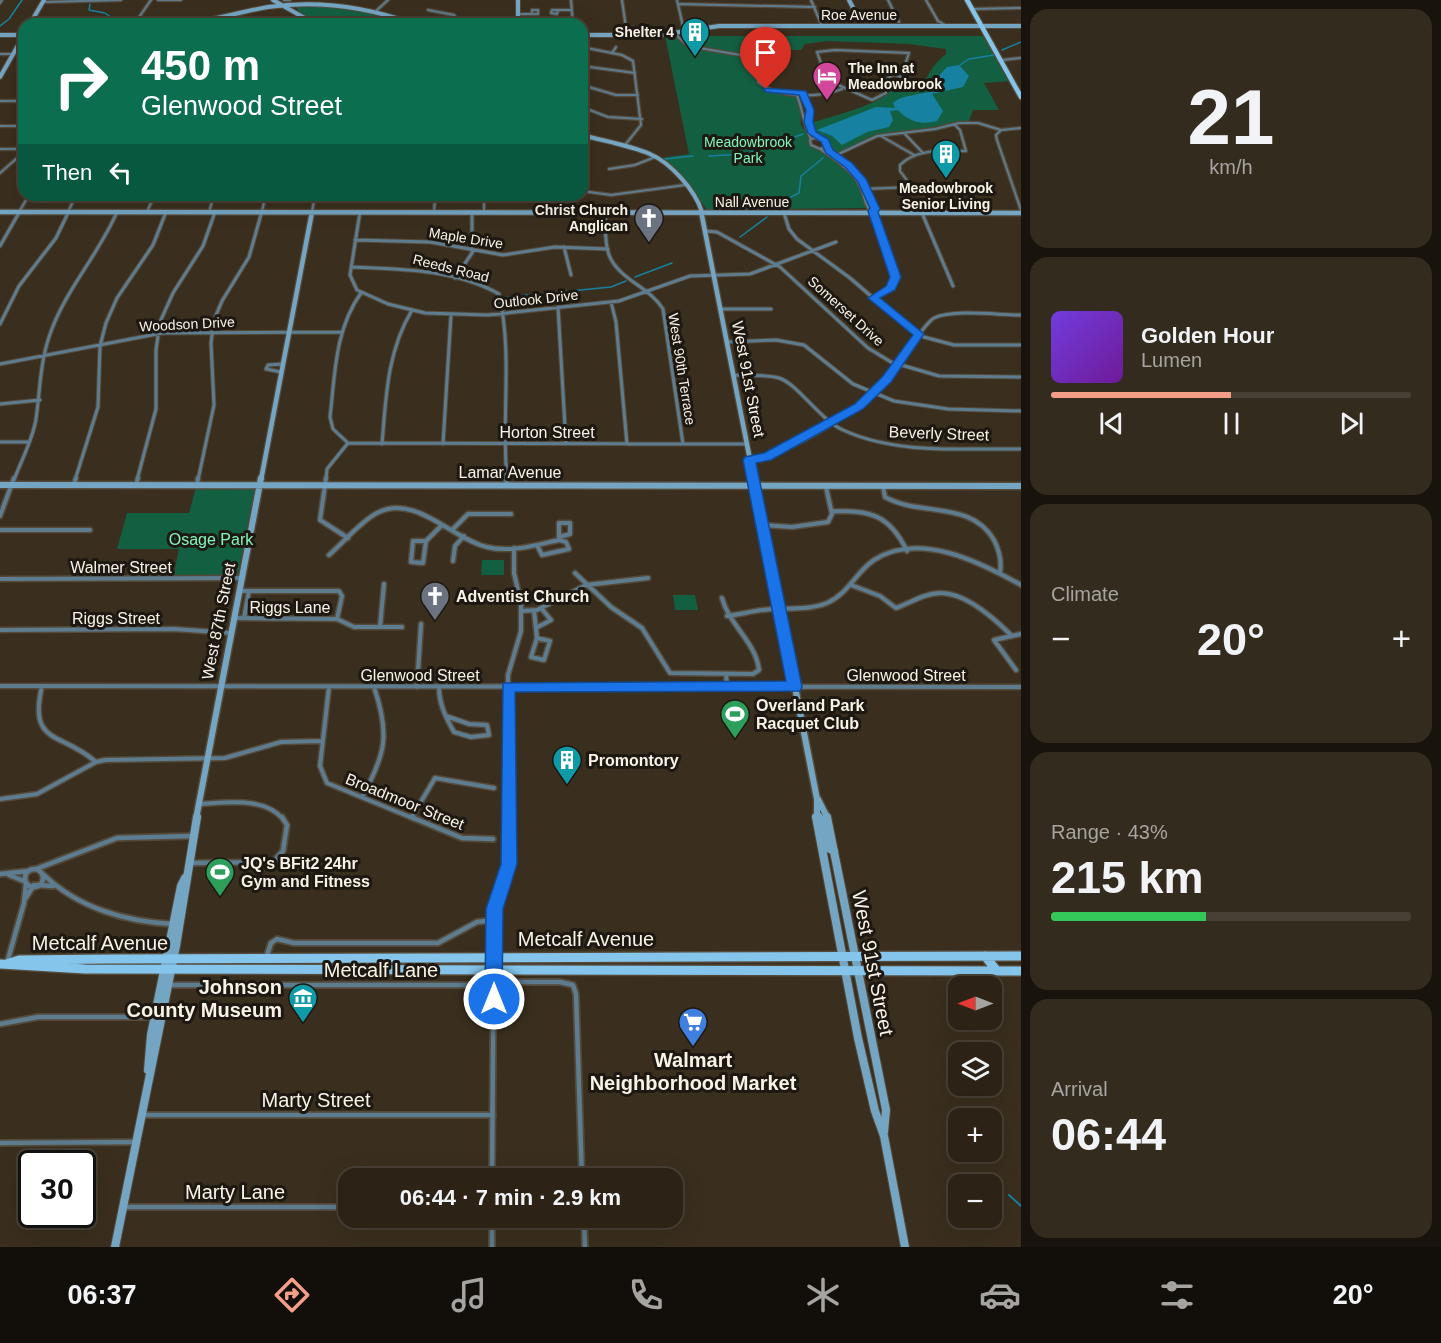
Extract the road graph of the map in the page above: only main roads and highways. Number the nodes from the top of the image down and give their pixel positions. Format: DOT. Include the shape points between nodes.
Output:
graph roads {
  1 [pos="967,0"];
  2 [pos="1014,80"];
  3 [pos="1021,88"];
  4 [pos="1021,97"];
  5 [pos="985,956"];
  6 [pos="1021,956"];
  7 [pos="4,964"];
  8 [pos="993,971"];
  9 [pos="1021,971"];
  1 -- 2 [label="main road"];
  2 -- 3 [label="main road"];
  2 -- 4 [label="main road"];
  5 -- 6 [label="main road, Metcalf Avenue"];
  5 -- 7 [label="main road, Metcalf Avenue" via="494,956 19,960"];
  5 -- 8 [label="main road"];
  7 -- 8 [label="main road, Metcalf Avenue" via="168,969"];
  8 -- 9 [label="main road, Metcalf Avenue"];
}
